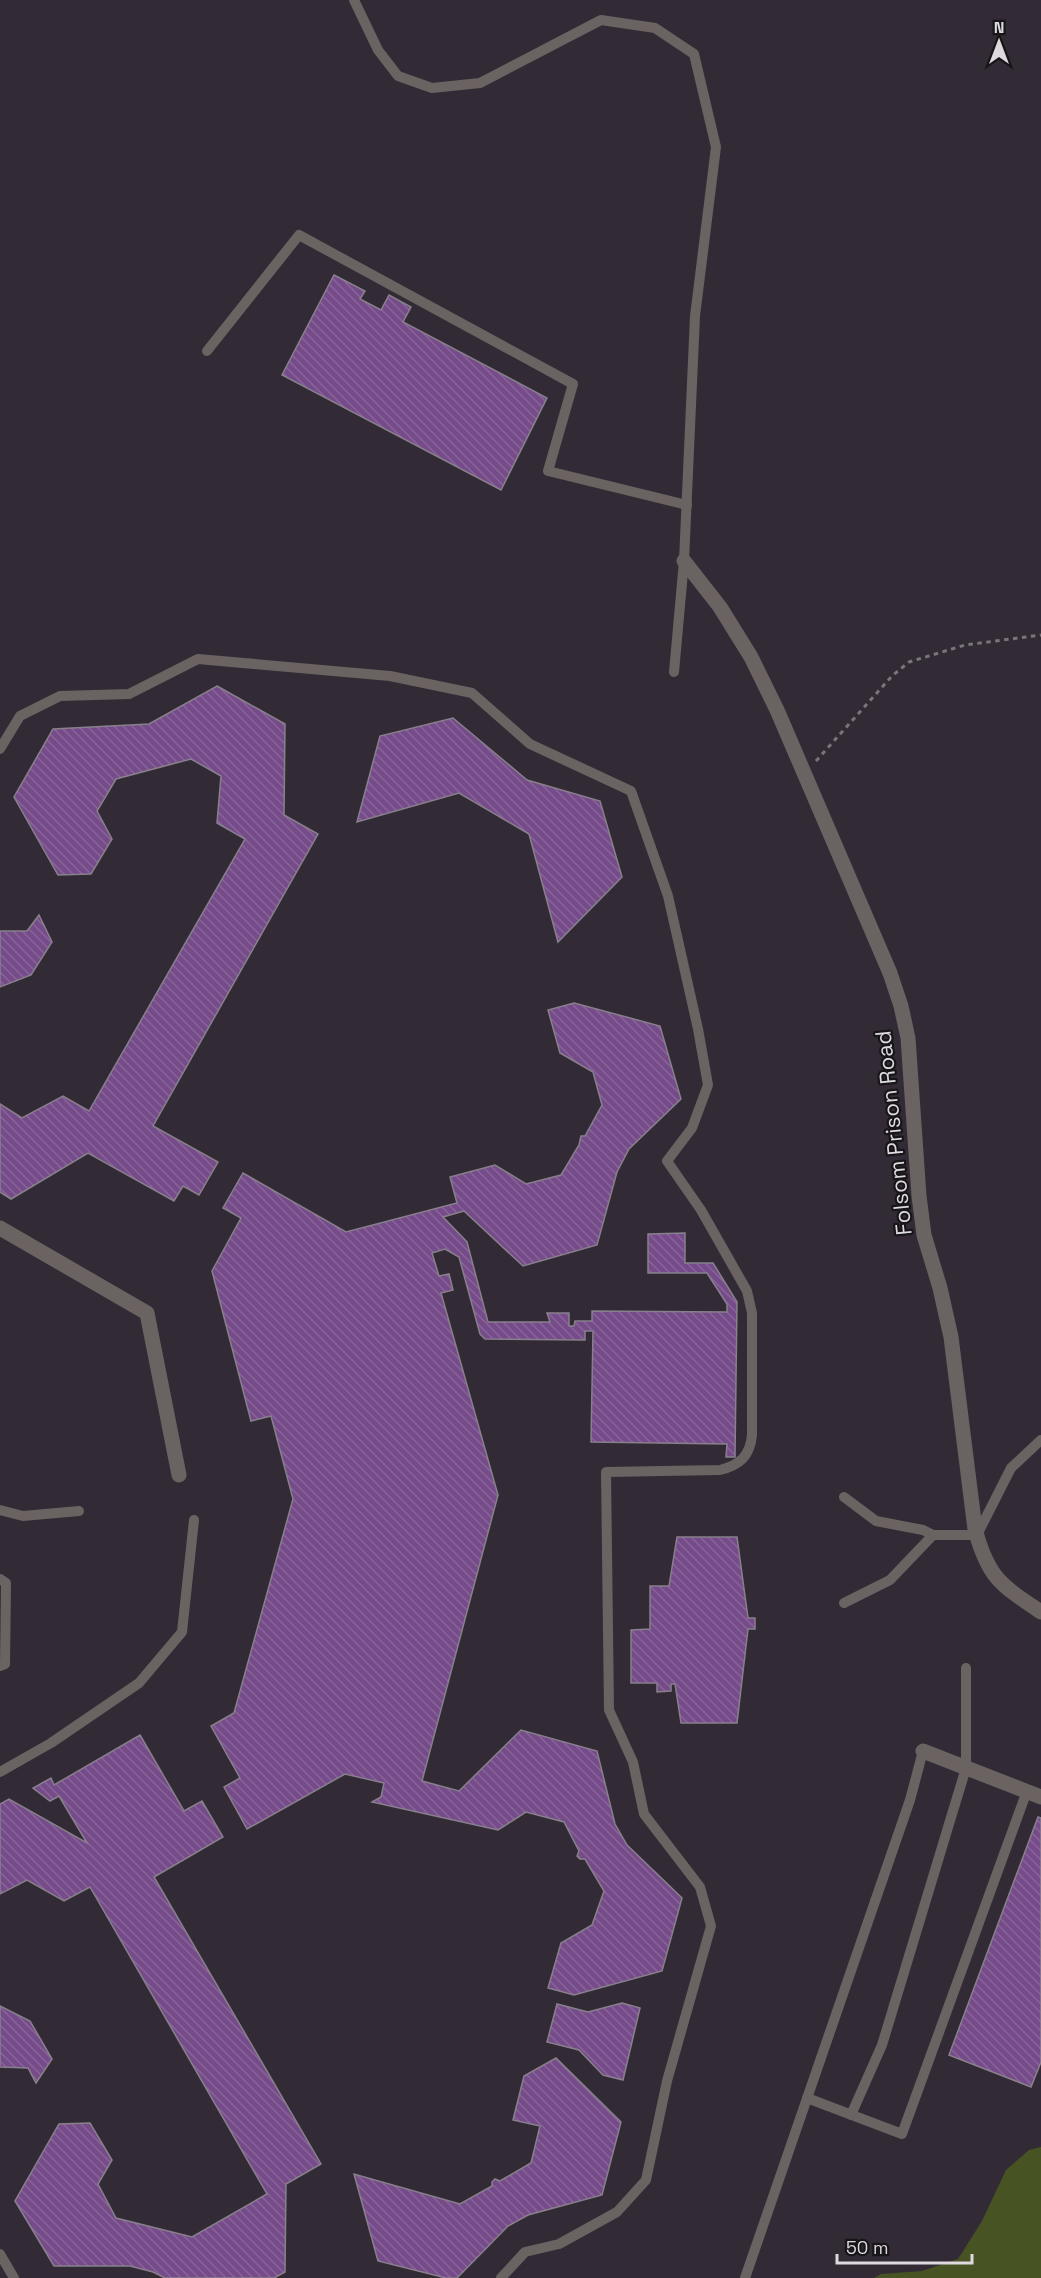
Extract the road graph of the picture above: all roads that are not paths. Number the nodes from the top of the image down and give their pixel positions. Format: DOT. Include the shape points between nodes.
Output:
graph roads {
  1 [pos="354,0"];
  2 [pos="207,351"];
  3 [pos="687,505"];
  4 [pos="684,561"];
  5 [pos="674,672"];
  6 [pos="0,749"];
  7 [pos="0,1228"];
  8 [pos="1041,1440"];
  9 [pos="179,1475"];
  10 [pos="844,1497"];
  11 [pos="0,1510"];
  12 [pos="79,1511"];
  13 [pos="194,1520"];
  14 [pos="933,1535"];
  15 [pos="977,1535"];
  16 [pos="0,1579"];
  17 [pos="844,1603"];
  18 [pos="1041,1612"];
  19 [pos="0,1666"];
  20 [pos="966,1668"];
  21 [pos="923,1751"];
  22 [pos="966,1768"];
  23 [pos="0,1772"];
  24 [pos="1034,1794"];
  25 [pos="807,2098"];
  26 [pos="851,2115"];
  27 [pos="0,2254"];
  28 [pos="14,2278"];
  29 [pos="501,2278"];
  30 [pos="745,2278"];
  1 -- 3 [label="lane" via="378,50 398,76 432,88 480,83 601,20 655,28 694,54 716,147 695,316"];
  2 -- 3 [label="lane" via="299,235 573,384 548,471"];
  3 -- 4 [label="lane"];
  4 -- 5 [label="lane"];
  4 -- 15 [label="street, Folsom Prison Road" via="751,657 777,710 901,1006 908,1038 921,1216 951,1337"];
  6 -- 29 [label="lane" via="20,716 60,696 129,694 198,659 390,676 472,693 530,744 631,791 668,896 708,1085 692,1128 667,1161 701,1210 751,1300 752,1435 748,1454 732,1467 606,1472 609,1710 633,1762 644,1814 700,1887 711,1926 667,2081 646,2180 617,2212 559,2244 525,2252"];
  7 -- 9 [label="street" via="147,1313"];
  8 -- 15 [label="lane" via="1011,1468"];
  10 -- 14 [label="lane" via="876,1521"];
  11 -- 12 [label="lane" via="23,1516"];
  13 -- 23 [label="lane" via="182,1632 139,1683 51,1743"];
  14 -- 15 [label="lane"];
  14 -- 17 [label="lane" via="891,1580"];
  15 -- 18 [label="street, Folsom Prison Road" via="982,1554 1004,1588"];
  16 -- 19 [label="lane" via="6,1583 5,1664"];
  20 -- 22 [label="lane"];
  21 -- 22 [label="street"];
  21 -- 25 [label="lane" via="910,1800"];
  22 -- 24 [label="street"];
  22 -- 26 [label="lane" via="882,2045"];
  24 -- 26 [label="lane" via="902,2134"];
  25 -- 26 [label="lane"];
  25 -- 30 [label="lane"];
  27 -- 28 [label="lane"];
}
